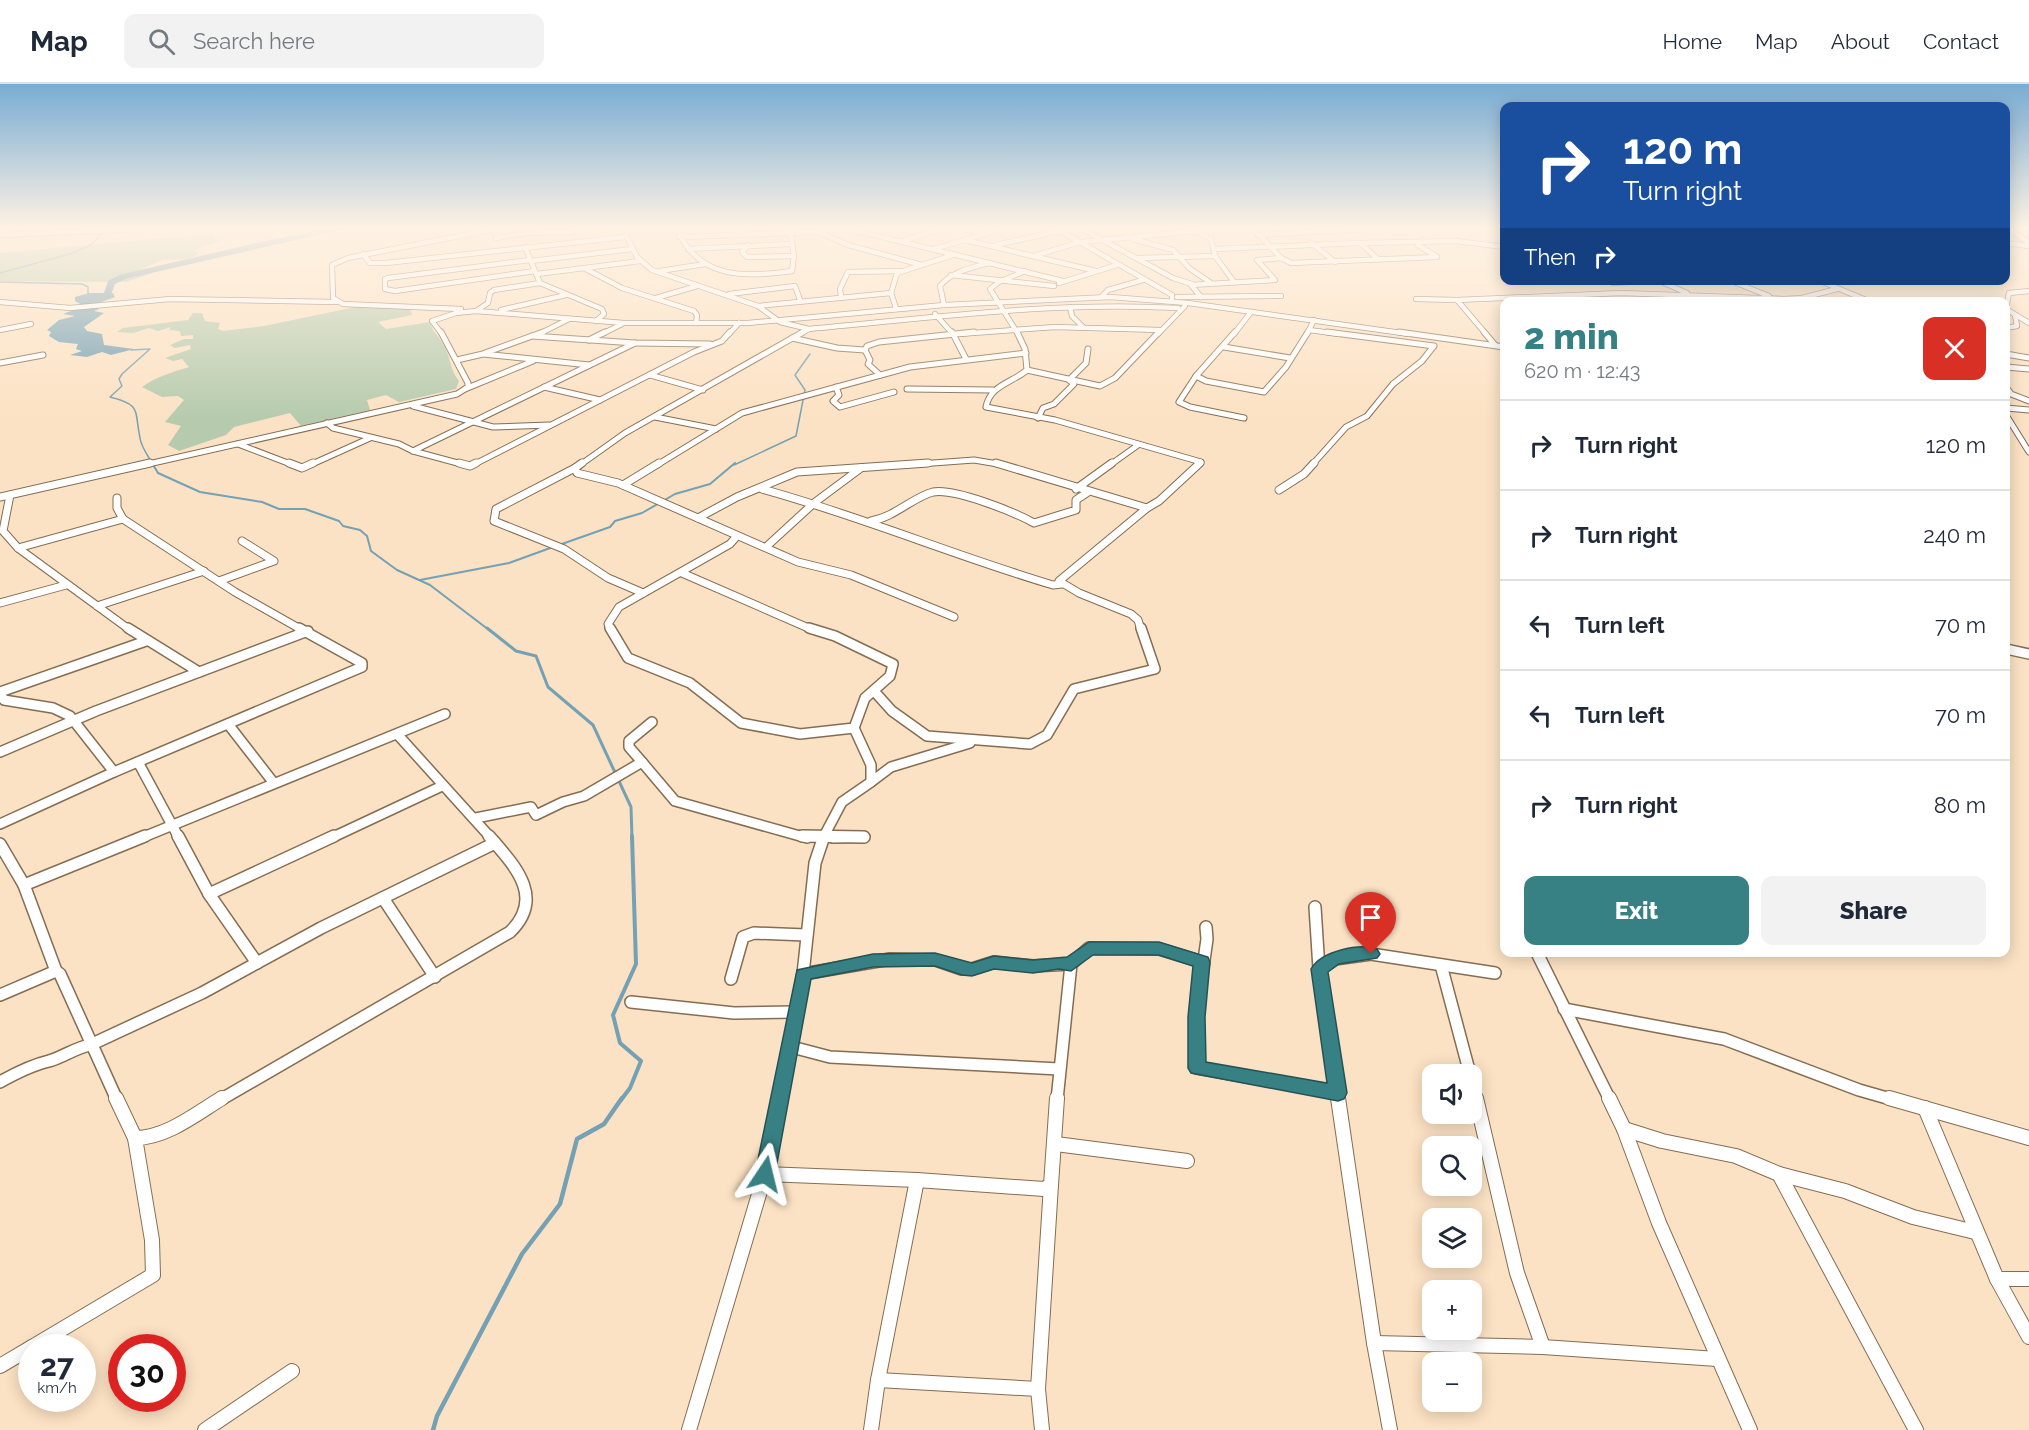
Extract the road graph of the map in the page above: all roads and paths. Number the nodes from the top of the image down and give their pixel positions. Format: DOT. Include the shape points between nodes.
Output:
graph roads {
  1 [pos="333,292"];
  2 [pos="490,292"];
  3 [pos="562,292"];
  4 [pos="636,292"];
  5 [pos="678,292"];
  6 [pos="719,292"];
  7 [pos="745,292"];
  8 [pos="797,292"];
  9 [pos="840,292"];
  10 [pos="941,292"];
  11 [pos="991,292"];
  12 [pos="1061,292"];
  13 [pos="1106,292"];
  14 [pos="1162,292"];
  15 [pos="1196,292"];
  16 [pos="1686,292"];
  17 [pos="1758,292"];
  18 [pos="1826,292"];
  19 [pos="2021,292"];
  20 [pos="891,293"];
  21 [pos="1621,293"];
  22 [pos="726,294"];
  23 [pos="1691,294"];
  24 [pos="566,295"];
  25 [pos="1281,296"];
  26 [pos="841,297"];
  27 [pos="1067,297"];
  28 [pos="1101,297"];
  29 [pos="1201,297"];
  30 [pos="1527,297"];
  31 [pos="1771,297"];
  32 [pos="1806,297"];
  33 [pos="2008,297"];
  34 [pos="656,298"];
  35 [pos="1500,298"];
  36 [pos="1173,299"];
  37 [pos="1416,299"];
  38 [pos="800,300"];
  39 [pos="1457,300"];
  40 [pos="336,302"];
  41 [pos="995,302"];
  42 [pos="1188,303"];
  43 [pos="0,304"];
  44 [pos="944,305"];
  45 [pos="758,306"];
  46 [pos="934,306"];
  47 [pos="1070,307"];
  48 [pos="1182,308"];
  49 [pos="896,309"];
  50 [pos="476,311"];
  51 [pos="1002,311"];
  52 [pos="463,312"];
  53 [pos="494,312"];
  54 [pos="1251,312"];
  55 [pos="2010,312"];
  56 [pos="841,314"];
  57 [pos="2014,315"];
  58 [pos="936,316"];
  59 [pos="569,319"];
  60 [pos="1314,320"];
  61 [pos="596,321"];
  62 [pos="696,322"];
  63 [pos="780,322"];
  64 [pos="2029,322"];
  65 [pos="624,323"];
  66 [pos="739,323"];
  67 [pos="31,324"];
  68 [pos="848,324"];
  69 [pos="1083,327"];
  70 [pos="2010,327"];
  71 [pos="809,329"];
  72 [pos="0,330"];
  73 [pos="1017,330"];
  74 [pos="1160,330"];
  75 [pos="1309,330"];
  76 [pos="955,335"];
  77 [pos="532,336"];
  78 [pos="792,338"];
  79 [pos="1441,338"];
  80 [pos="589,340"];
  81 [pos="634,343"];
  82 [pos="715,344"];
  83 [pos="1495,345"];
  84 [pos="1500,346"];
  85 [pos="1224,347"];
  86 [pos="1433,347"];
  87 [pos="1088,349"];
  88 [pos="865,350"];
  89 [pos="1026,353"];
  90 [pos="483,354"];
  91 [pos="43,355"];
  92 [pos="2010,355"];
  93 [pos="1290,358"];
  94 [pos="2029,358"];
  95 [pos="966,359"];
  96 [pos="457,360"];
  97 [pos="535,360"];
  98 [pos="0,363"];
  99 [pos="592,365"];
  100 [pos="2010,367"];
  101 [pos="2029,369"];
  102 [pos="1027,370"];
  103 [pos="650,375"];
  104 [pos="880,375"];
  105 [pos="1196,376"];
  106 [pos="1069,380"];
  107 [pos="544,387"];
  108 [pos="836,387"];
  109 [pos="465,389"];
  110 [pos="907,389"];
  111 [pos="703,390"];
  112 [pos="993,390"];
  113 [pos="894,392"];
  114 [pos="2010,393"];
  115 [pos="600,400"];
  116 [pos="2029,401"];
  117 [pos="410,405"];
  118 [pos="2010,408"];
  119 [pos="2029,410"];
  120 [pos="655,417"];
  121 [pos="1038,418"];
  122 [pos="1244,418"];
  123 [pos="472,422"];
  124 [pos="2010,422"];
  125 [pos="327,423"];
  126 [pos="552,425"];
  127 [pos="716,429"];
  128 [pos="2010,430"];
  129 [pos="2015,431"];
  130 [pos="370,438"];
  131 [pos="238,444"];
  132 [pos="1138,445"];
  133 [pos="2026,445"];
  134 [pos="412,451"];
  135 [pos="2029,452"];
  136 [pos="863,467"];
  137 [pos="575,468"];
  138 [pos="623,485"];
  139 [pos="756,489"];
  140 [pos="1076,489"];
  141 [pos="1279,490"];
  142 [pos="1088,492"];
  143 [pos="3,494"];
  144 [pos="117,498"];
  145 [pos="814,503"];
  146 [pos="1147,508"];
  147 [pos="698,518"];
  148 [pos="123,519"];
  149 [pos="868,521"];
  150 [pos="1,532"];
  151 [pos="737,536"];
  152 [pos="242,541"];
  153 [pos="766,547"];
  154 [pos="18,548"];
  155 [pos="204,571"];
  156 [pos="682,573"];
  157 [pos="219,581"];
  158 [pos="1062,584"];
  159 [pos="66,585"];
  160 [pos="643,593"];
  161 [pos="0,603"];
  162 [pos="97,606"];
  163 [pos="954,617"];
  164 [pos="308,631"];
  165 [pos="146,641"];
  166 [pos="2010,650"];
  167 [pos="2029,654"];
  168 [pos="199,672"];
  169 [pos="874,691"];
  170 [pos="0,692"];
  171 [pos="445,714"];
  172 [pos="652,722"];
  173 [pos="73,723"];
  174 [pos="228,724"];
  175 [pos="854,728"];
  176 [pos="398,735"];
  177 [pos="978,740"];
  178 [pos="0,752"];
  179 [pos="138,762"];
  180 [pos="642,762"];
  181 [pos="114,771"];
  182 [pos="273,782"];
  183 [pos="871,782"];
  184 [pos="442,786"];
  185 [pos="476,818"];
  186 [pos="0,824"];
  187 [pos="171,826"];
  188 [pos="864,837"];
  189 [pos="822,839"];
  190 [pos="0,843"];
  191 [pos="495,843"];
  192 [pos="24,885"];
  193 [pos="209,894"];
  194 [pos="383,898"];
  195 [pos="1315,907"];
  196 [pos="1206,927"];
  197 [pos="806,935"];
  198 [pos="1539,957"];
  199 [pos="1202,962"];
  200 [pos="257,963"];
  201 [pos="1071,964"];
  202 [pos="1441,965"];
  203 [pos="1319,969"];
  204 [pos="56,971"];
  205 [pos="1495,973"];
  206 [pos="803,974"];
  207 [pos="435,977"];
  208 [pos="731,979"];
  209 [pos="0,995"];
  210 [pos="631,1002"];
  211 [pos="1564,1009"];
  212 [pos="795,1012"];
  213 [pos="90,1045"];
  214 [pos="788,1046"];
  215 [pos="1467,1064"];
  216 [pos="1059,1069"];
  217 [pos="0,1082"];
  218 [pos="1338,1093"];
  219 [pos="1925,1108"];
  220 [pos="1482,1124"];
  221 [pos="1624,1129"];
  222 [pos="135,1138"];
  223 [pos="2029,1138"];
  224 [pos="1056,1144"];
  225 [pos="1187,1161"];
  226 [pos="765,1174"];
  227 [pos="1779,1174"];
  228 [pos="917,1180"];
  229 [pos="1051,1185"];
  230 [pos="1975,1232"];
  231 [pos="2029,1279"];
  232 [pos="1997,1280"];
  233 [pos="54,1334"];
  234 [pos="2029,1337"];
  235 [pos="1374,1343"];
  236 [pos="1543,1347"];
  237 [pos="18,1355"];
  238 [pos="1717,1359"];
  239 [pos="0,1366"];
  240 [pos="292,1371"];
  241 [pos="878,1380"];
  242 [pos="1038,1389"];
  243 [pos="206,1430"];
  244 [pos="690,1430"];
  245 [pos="871,1430"];
  246 [pos="1042,1430"];
  247 [pos="1390,1430"];
  248 [pos="1750,1430"];
  249 [pos="1916,1430"];
  1 -- 40 [label="street"];
  2 -- 50 [label="street" via="488,303"];
  3 -- 24 [label="street"];
  4 -- 34 [label="street"];
  5 -- 34 [label="street"];
  6 -- 22 [label="street"];
  7 -- 22 [label="street"];
  8 -- 38 [label="street"];
  9 -- 26 [label="street"];
  10 -- 44 [label="street"];
  11 -- 41 [label="street"];
  12 -- 27 [label="street"];
  13 -- 28 [label="street"];
  14 -- 36 [label="street"];
  15 -- 29 [label="street"];
  16 -- 23 [label="street"];
  17 -- 31 [label="street"];
  18 -- 32 [label="street"];
  19 -- 33 [label="street" via="2009,293"];
  20 -- 26 [label="street"];
  20 -- 49 [label="street"];
  21 -- 23 [label="street"];
  21 -- 30 [label="street"];
  22 -- 45 [label="street"];
  23 -- 31 [label="street"];
  24 -- 53 [label="street"];
  24 -- 61 [label="street" via="602,309 604,314"];
  25 -- 29 [label="street"];
  26 -- 38 [label="street"];
  27 -- 28 [label="street"];
  27 -- 41 [label="street"];
  28 -- 36 [label="street"];
  29 -- 36 [label="street"];
  34 -- 62 [label="street" via="694,311"];
  35 -- 39 [label="street"];
  36 -- 42 [label="street"];
  37 -- 39 [label="street"];
  38 -- 45 [label="street"];
  39 -- 83 [label="street"];
  40 -- 43 [label="street" via="170,299 70,308"];
  40 -- 52 [label="street" via="457,308"];
  41 -- 44 [label="street"];
  41 -- 51 [label="street"];
  42 -- 48 [label="street"];
  42 -- 54 [label="street"];
  44 -- 46 [label="street"];
  45 -- 63 [label="street"];
  46 -- 49 [label="street"];
  46 -- 58 [label="street"];
  47 -- 48 [label="street"];
  47 -- 51 [label="street"];
  47 -- 69 [label="street" via="1072,316"];
  48 -- 74 [label="street"];
  49 -- 56 [label="street"];
  50 -- 52 [label="street"];
  50 -- 53 [label="street"];
  51 -- 58 [label="street"];
  51 -- 73 [label="street"];
  52 -- 96 [label="street" via="432,321"];
  53 -- 59 [label="street"];
  54 -- 60 [label="street"];
  54 -- 85 [label="street"];
  55 -- 57 [label="street"];
  56 -- 63 [label="street"];
  56 -- 68 [label="street"];
  57 -- 64 [label="street"];
  57 -- 70 [label="street" via="2017,326"];
  58 -- 68 [label="street"];
  58 -- 76 [label="street"];
  59 -- 61 [label="street"];
  59 -- 77 [label="street"];
  60 -- 75 [label="street"];
  60 -- 79 [label="street"];
  61 -- 65 [label="street"];
  62 -- 65 [label="street"];
  62 -- 66 [label="street"];
  63 -- 66 [label="street"];
  63 -- 71 [label="street"];
  65 -- 80 [label="street"];
  66 -- 82 [label="street" via="727,338"];
  67 -- 72 [label="street"];
  68 -- 71 [label="street"];
  69 -- 73 [label="street"];
  69 -- 74 [label="street"];
  71 -- 78 [label="street"];
  73 -- 76 [label="street"];
  73 -- 89 [label="street"];
  74 -- 106 [label="street" via="1113,380 1095,386"];
  75 -- 86 [label="street"];
  75 -- 93 [label="street" via="1306,340"];
  76 -- 88 [label="street" via="879,342"];
  76 -- 95 [label="street"];
  77 -- 80 [label="street"];
  77 -- 90 [label="street"];
  78 -- 88 [label="street"];
  78 -- 111 [label="street"];
  79 -- 83 [label="street"];
  79 -- 86 [label="street"];
  80 -- 81 [label="street"];
  81 -- 82 [label="street"];
  81 -- 99 [label="street"];
  82 -- 103 [label="street"];
  83 -- 84 [label="street"];
  85 -- 93 [label="street"];
  85 -- 105 [label="street"];
  86 -- 141 [label="street" via="1393,384 1367,416 1346,427 1304,474"];
  87 -- 106 [label="street" via="1086,363"];
  88 -- 104 [label="street" via="868,364"];
  89 -- 95 [label="street"];
  89 -- 102 [label="street"];
  90 -- 96 [label="street"];
  90 -- 97 [label="street"];
  91 -- 98 [label="street"];
  92 -- 94 [label="street"];
  93 -- 105 [label="street" via="1264,392"];
  95 -- 104 [label="street"];
  96 -- 109 [label="street" via="468,383"];
  97 -- 99 [label="street"];
  97 -- 109 [label="street"];
  99 -- 107 [label="street"];
  100 -- 101 [label="street"];
  102 -- 106 [label="street"];
  102 -- 112 [label="street" via="1016,380"];
  103 -- 111 [label="street"];
  103 -- 115 [label="street"];
  104 -- 108 [label="street"];
  105 -- 122 [label="street" via="1181,404"];
  106 -- 121 [label="street" via="1074,384 1054,404 1043,408"];
  107 -- 115 [label="street"];
  107 -- 123 [label="street"];
  108 -- 113 [label="street" via="839,395 833,401 840,407"];
  108 -- 127 [label="street" via="742,413"];
  109 -- 117 [label="street" via="446,398"];
  110 -- 112 [label="street"];
  111 -- 120 [label="street"];
  112 -- 121 [label="street" via="986,406"];
  114 -- 116 [label="street"];
  115 -- 126 [label="street"];
  117 -- 123 [label="street"];
  117 -- 125 [label="street"];
  118 -- 119 [label="street"];
  120 -- 127 [label="street"];
  120 -- 137 [label="street"];
  121 -- 132 [label="street"];
  123 -- 126 [label="street" via="499,427"];
  123 -- 134 [label="street"];
  124 -- 129 [label="street"];
  125 -- 130 [label="street"];
  125 -- 131 [label="street"];
  126 -- 134 [label="street" via="468,467"];
  127 -- 138 [label="street"];
  128 -- 129 [label="street"];
  129 -- 133 [label="street"];
  130 -- 131 [label="street" via="302,468"];
  130 -- 134 [label="street"];
  131 -- 143 [label="street"];
  132 -- 140 [label="street"];
  132 -- 146 [label="street" via="1201,462"];
  133 -- 135 [label="street"];
  136 -- 139 [label="street" via="797,472"];
  136 -- 140 [label="street" via="983,460"];
  136 -- 145 [label="street"];
  137 -- 138 [label="street" via="576,473"];
  137 -- 160 [label="street" via="496,509 495,521 564,549 608,578"];
  138 -- 147 [label="street"];
  139 -- 145 [label="street"];
  139 -- 147 [label="street"];
  140 -- 142 [label="street"];
  142 -- 146 [label="street"];
  142 -- 149 [label="street" via="1077,500 1076,510 1040,522 1031,522 996,505 934,492 883,519"];
  143 -- 150 [label="street"];
  144 -- 148 [label="street"];
  145 -- 149 [label="street"];
  145 -- 153 [label="street"];
  146 -- 158 [label="street" via="1059,581"];
  147 -- 151 [label="street"];
  148 -- 154 [label="street"];
  148 -- 155 [label="street"];
  149 -- 158 [label="street" via="970,560 1053,585"];
  150 -- 154 [label="street"];
  151 -- 153 [label="street"];
  151 -- 156 [label="street"];
  152 -- 157 [label="street" via="274,561"];
  153 -- 163 [label="street" via="798,562 797,568 828,567 851,574"];
  154 -- 159 [label="street"];
  155 -- 157 [label="street"];
  155 -- 162 [label="street"];
  156 -- 160 [label="street"];
  156 -- 169 [label="street" via="893,664 890,676"];
  157 -- 164 [label="street"];
  158 -- 177 [label="street" via="1138,620 1155,669 1074,689 1047,735 1038,741 1030,744"];
  159 -- 161 [label="street"];
  159 -- 162 [label="street"];
  160 -- 175 [label="street" via="619,607 608,624 628,658 690,683 747,725 800,734"];
  162 -- 165 [label="street"];
  164 -- 168 [label="street"];
  164 -- 174 [label="street" via="362,663 362,668"];
  165 -- 168 [label="street"];
  165 -- 170 [label="street"];
  166 -- 167 [label="street"];
  168 -- 173 [label="street"];
  169 -- 175 [label="street" via="865,698"];
  169 -- 177 [label="street" via="892,711 927,736"];
  170 -- 173 [label="street" via="4,700 62,711"];
  171 -- 176 [label="street"];
  172 -- 180 [label="street" via="629,741 629,747"];
  173 -- 178 [label="street"];
  173 -- 181 [label="street"];
  174 -- 179 [label="street"];
  174 -- 182 [label="street"];
  175 -- 183 [label="street" via="871,765"];
  176 -- 182 [label="street"];
  176 -- 184 [label="street"];
  177 -- 183 [label="street" via="891,766"];
  179 -- 181 [label="street"];
  179 -- 187 [label="street"];
  180 -- 185 [label="street" via="584,796 536,815 531,807"];
  180 -- 189 [label="street" via="675,801 782,832"];
  181 -- 186 [label="street"];
  182 -- 187 [label="street"];
  183 -- 189 [label="street" via="842,802"];
  184 -- 185 [label="street"];
  184 -- 193 [label="street"];
  185 -- 191 [label="street"];
  187 -- 192 [label="street"];
  187 -- 193 [label="street"];
  188 -- 189 [label="street"];
  189 -- 197 [label="street" via="811,882"];
  190 -- 192 [label="street"];
  191 -- 194 [label="street"];
  191 -- 207 [label="street" via="525,884 521,924"];
  192 -- 204 [label="street"];
  193 -- 200 [label="street"];
  194 -- 200 [label="street"];
  194 -- 207 [label="street"];
  195 -- 203 [label="street"];
  196 -- 199 [label="street"];
  197 -- 206 [label="street"];
  197 -- 208 [label="street" via="754,933 742,937"];
  198 -- 211 [label="street"];
  199 -- 201 [label="street" via="1159,949 1089,948"];
  199 -- 218 [label="street" via="1196,1017 1197,1068"];
  200 -- 213 [label="street"];
  201 -- 206 [label="street" via="994,962 962,969 935,960 873,960"];
  201 -- 216 [label="street"];
  202 -- 203 [label="street" via="1371,954 1335,958"];
  202 -- 205 [label="street"];
  202 -- 215 [label="street"];
  203 -- 218 [label="street"];
  204 -- 209 [label="street"];
  204 -- 213 [label="street"];
  206 -- 212 [label="street"];
  207 -- 222 [label="street" via="162,1133"];
  210 -- 212 [label="street" via="730,1013"];
  211 -- 219 [label="street" via="1724,1039 1859,1090"];
  211 -- 221 [label="street"];
  212 -- 214 [label="street"];
  213 -- 217 [label="street" via="40,1061"];
  213 -- 222 [label="street"];
  214 -- 216 [label="street" via="830,1057"];
  214 -- 226 [label="street"];
  216 -- 224 [label="street"];
  218 -- 235 [label="street"];
  219 -- 223 [label="street"];
  219 -- 230 [label="street"];
  220 -- 236 [label="street" via="1517,1273"];
  221 -- 227 [label="street" via="1736,1156"];
  221 -- 238 [label="street"];
  222 -- 233 [label="street" via="152,1240 153,1275"];
  224 -- 225 [label="street"];
  224 -- 229 [label="street"];
  226 -- 228 [label="street"];
  226 -- 244 [label="street"];
  227 -- 230 [label="street" via="1845,1191 1913,1217"];
  227 -- 249 [label="street"];
  228 -- 229 [label="street" via="1044,1189"];
  228 -- 241 [label="street"];
  229 -- 242 [label="street"];
  230 -- 232 [label="street"];
  231 -- 232 [label="street"];
  232 -- 234 [label="street"];
  235 -- 236 [label="street"];
  235 -- 247 [label="street"];
  236 -- 238 [label="street"];
  237 -- 239 [label="street"];
  238 -- 248 [label="street"];
  240 -- 243 [label="street"];
  241 -- 242 [label="street"];
  241 -- 245 [label="street"];
  242 -- 246 [label="street"];
}
